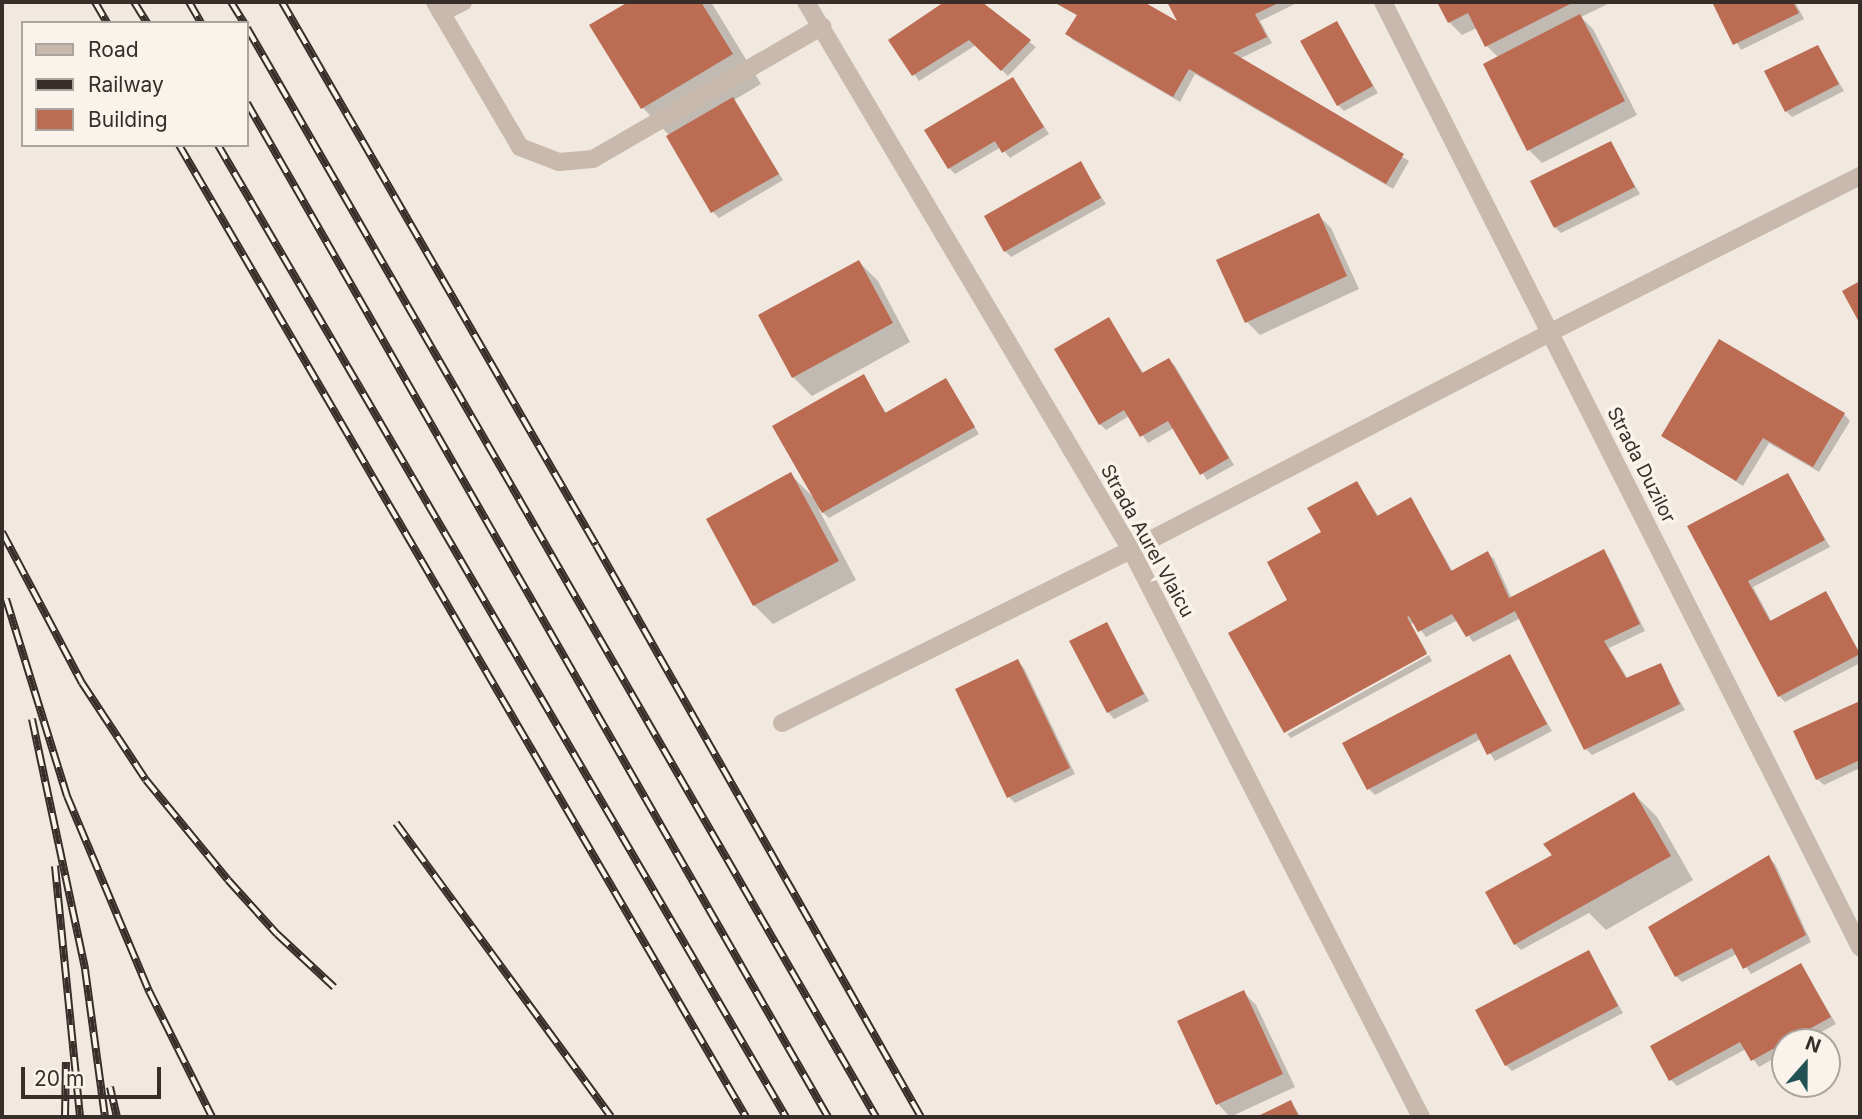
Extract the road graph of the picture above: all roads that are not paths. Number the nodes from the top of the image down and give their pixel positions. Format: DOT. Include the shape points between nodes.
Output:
graph roads {
  1 [pos="463,2"];
  2 [pos="806,2"];
  3 [pos="1383,2"];
  4 [pos="438,8"];
  5 [pos="821,26"];
  6 [pos="1860,176"];
  7 [pos="1551,332"];
  8 [pos="1131,550"];
  9 [pos="782,723"];
  10 [pos="1860,947"];
  11 [pos="1421,1117"];
  1 -- 4 [label="street"];
  2 -- 5 [label="street, Strada Aurel Vlaicu"];
  3 -- 7 [label="street, Strada Duzilor"];
  4 -- 5 [label="street" via="520,148 559,162 593,159"];
  5 -- 8 [label="street, Strada Aurel Vlaicu"];
  6 -- 7 [label="street"];
  7 -- 8 [label="street"];
  7 -- 10 [label="street, Strada Duzilor"];
  8 -- 9 [label="street"];
  8 -- 11 [label="street, Strada Aurel Vlaicu"];
}
